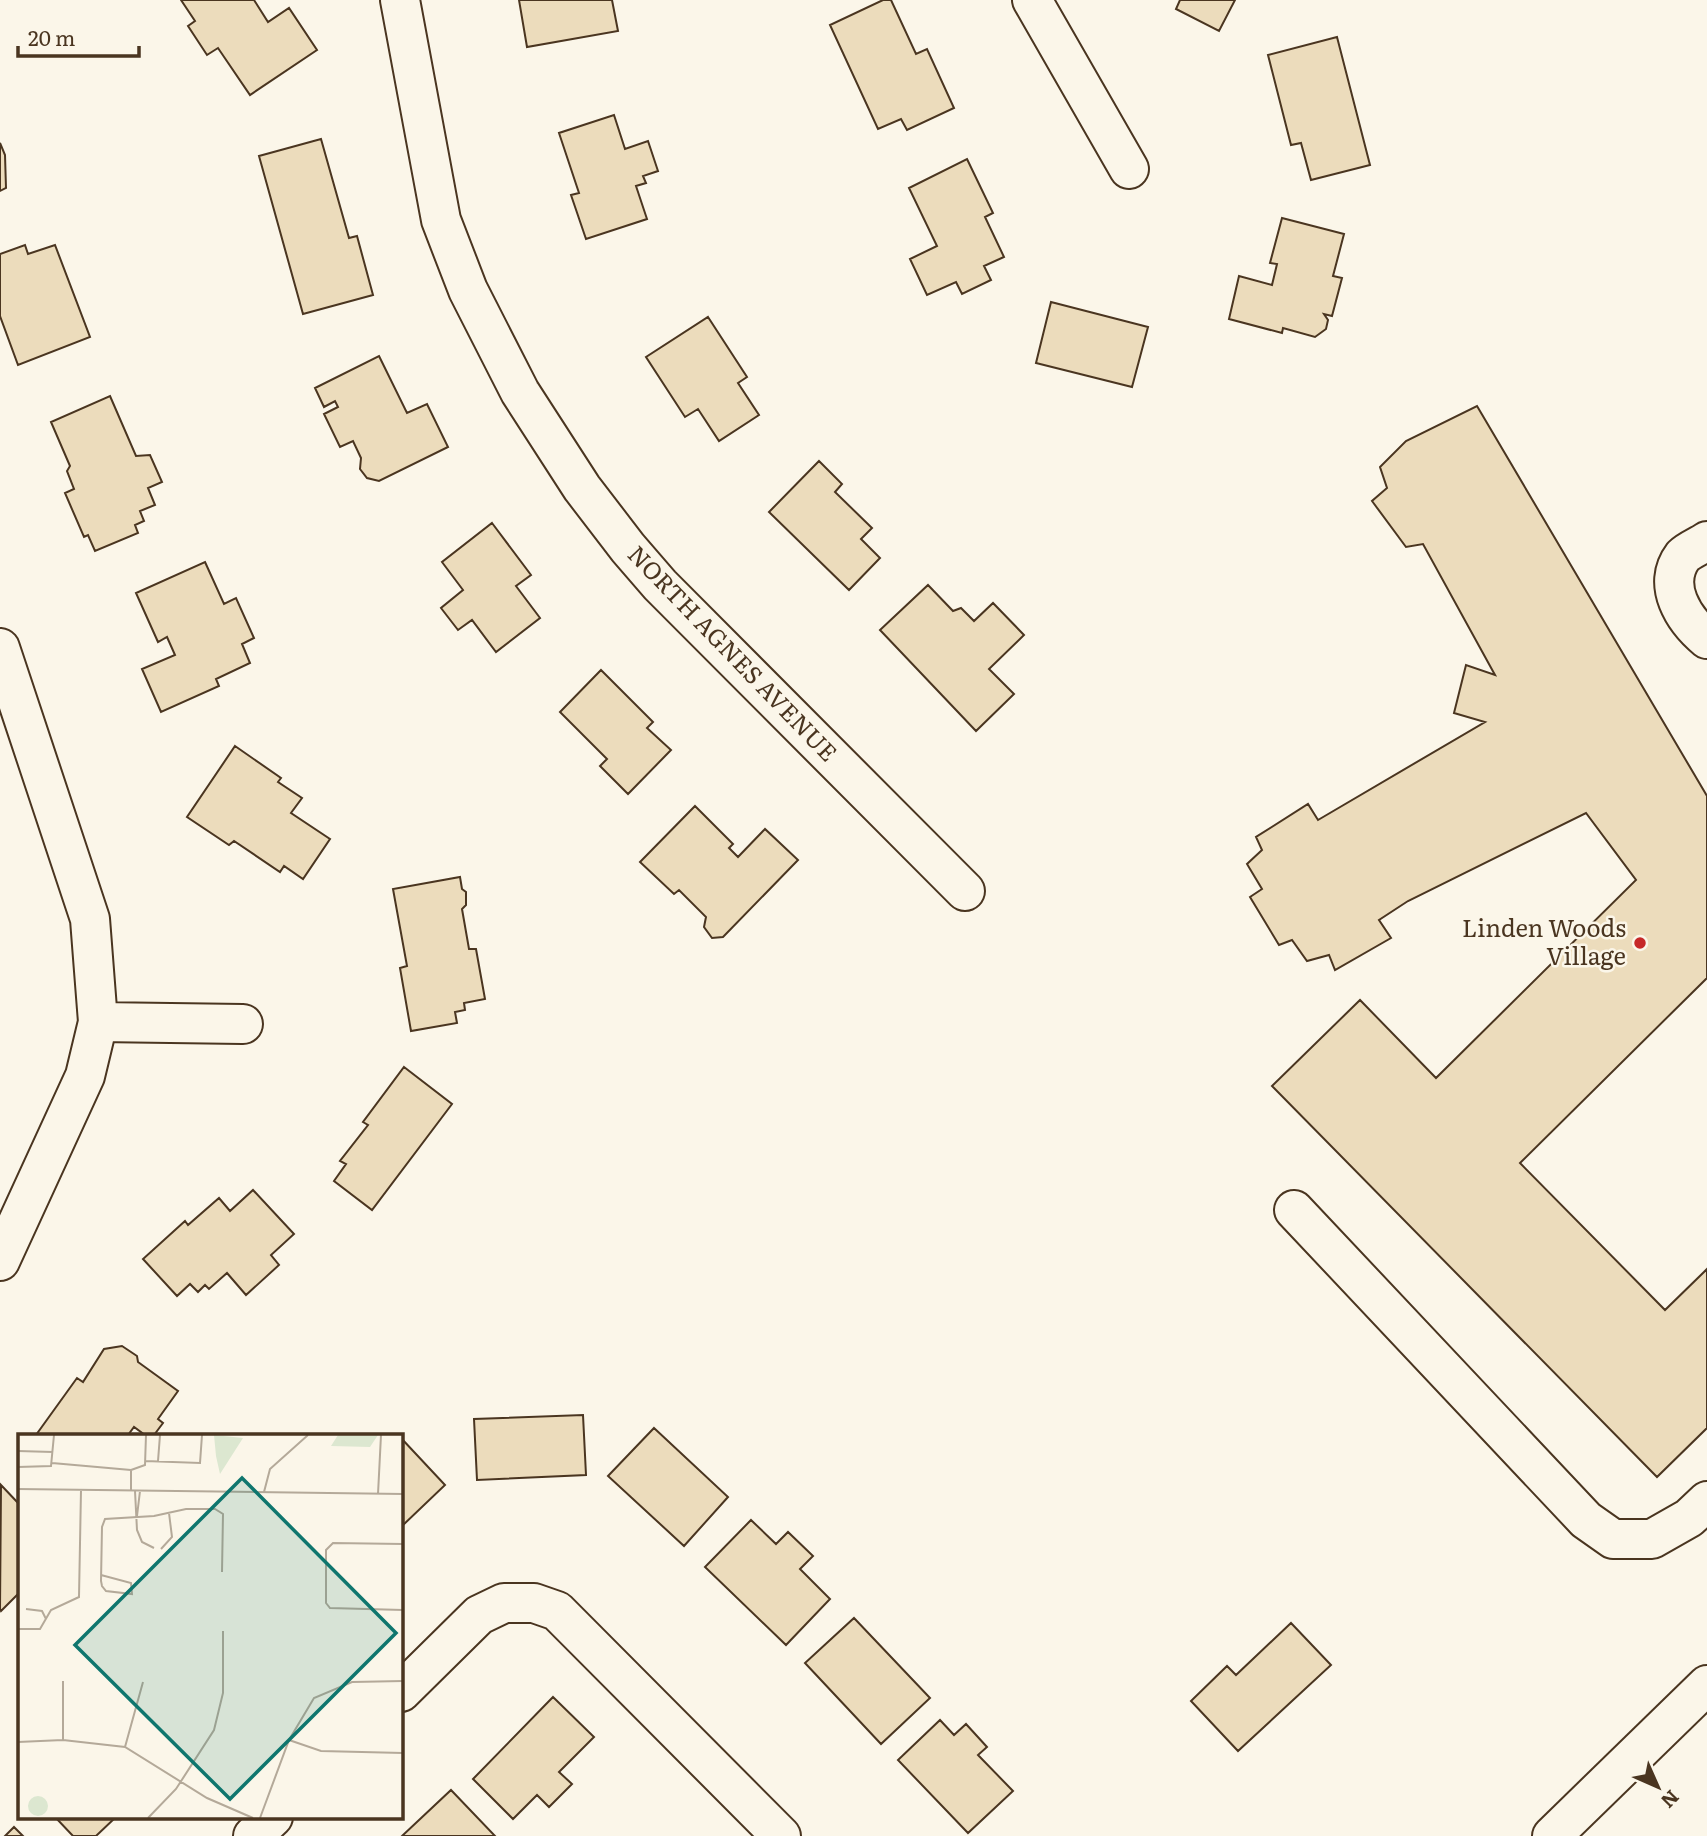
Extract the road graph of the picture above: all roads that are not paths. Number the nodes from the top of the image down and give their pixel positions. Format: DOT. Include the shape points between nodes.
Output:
graph roads {
  1 [pos="400,0"];
  2 [pos="1032,0"];
  3 [pos="1129,169"];
  4 [pos="1707,541"];
  5 [pos="1707,639"];
  6 [pos="1,652"];
  7 [pos="965,891"];
  8 [pos="99,1022"];
  9 [pos="243,1024"];
  10 [pos="1294,1210"];
  11 [pos="0,1261"];
  12 [pos="1707,1501"];
  13 [pos="1707,1685"];
  14 [pos="402,1691"];
  15 [pos="272,1818"];
  16 [pos="253,1836"];
  17 [pos="781,1836"];
  18 [pos="1552,1836"];
  1 -- 7 [label="street, NORTH AGNES AVENUE" via="441,220 468,290 520,392 582,488 660,585"];
  2 -- 3 [label="street"];
  4 -- 5 [label="street" via="1685,554 1674,573 1685,618"];
  6 -- 8 [label="street" via="90,919"];
  8 -- 9 [label="street"];
  8 -- 11 [label="street" via="85,1076"];
  10 -- 12 [label="street" via="1586,1520 1613,1539 1651,1539 1689,1518"];
  13 -- 18 [label="street"];
  14 -- 17 [label="street" via="479,1615 504,1603 534,1603 557,1611"];
  15 -- 16 [label="street"];
}
